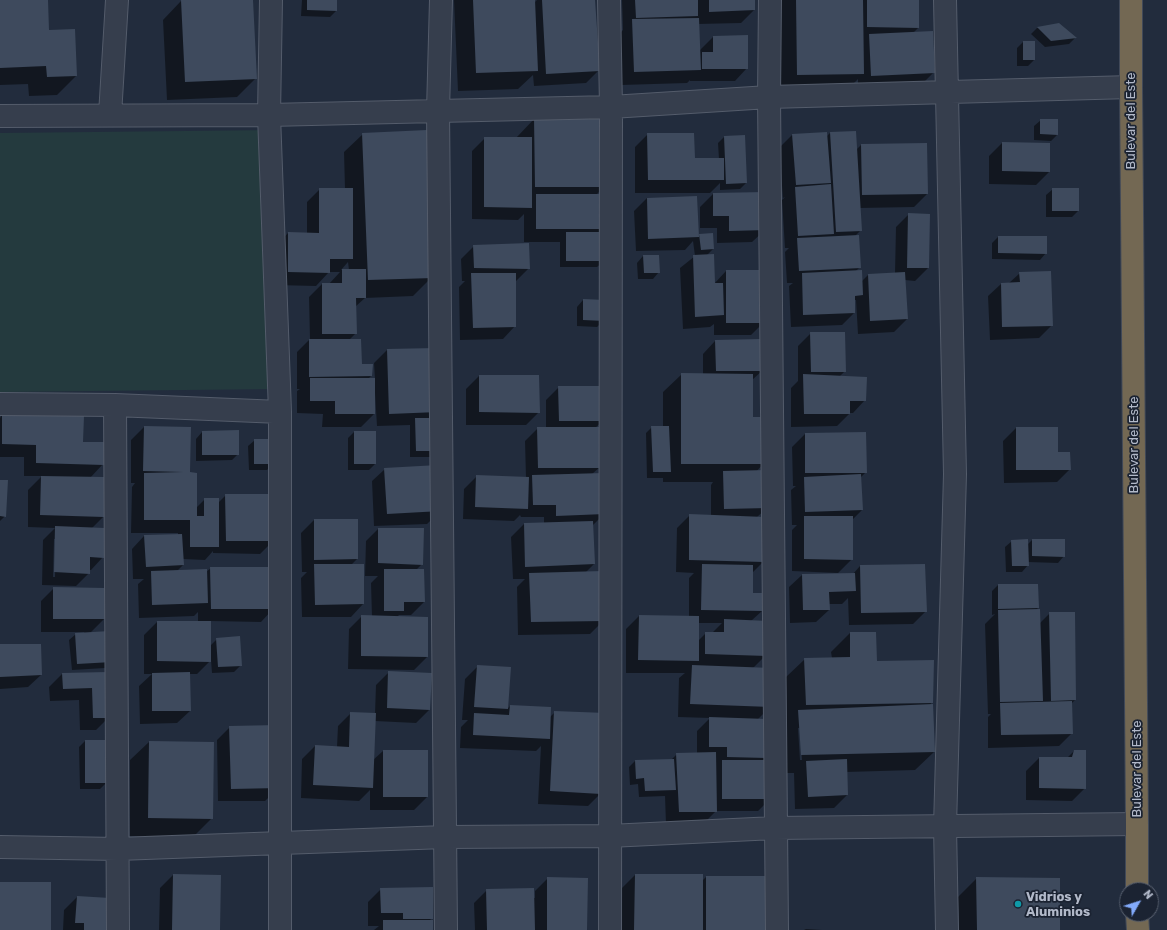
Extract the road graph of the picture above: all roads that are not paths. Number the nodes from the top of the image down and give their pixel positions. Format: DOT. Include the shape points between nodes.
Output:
graph roads {
  1 [pos="117,0"];
  2 [pos="271,0"];
  3 [pos="442,0"];
  4 [pos="609,0"];
  5 [pos="770,0"];
  6 [pos="945,0"];
  7 [pos="1131,0"];
  8 [pos="1131,87"];
  9 [pos="947,91"];
  10 [pos="769,97"];
  11 [pos="611,107"];
  12 [pos="438,111"];
  13 [pos="110,115"];
  14 [pos="269,115"];
  15 [pos="0,116"];
  16 [pos="0,404"];
  17 [pos="115,405"];
  18 [pos="280,412"];
  19 [pos="1137,824"];
  20 [pos="945,826"];
  21 [pos="775,828"];
  22 [pos="609,836"];
  23 [pos="445,837"];
  24 [pos="280,842"];
  25 [pos="0,847"];
  26 [pos="118,849"];
  27 [pos="1136,882"];
  28 [pos="118,930"];
  29 [pos="280,930"];
  30 [pos="446,930"];
  31 [pos="610,930"];
  32 [pos="777,930"];
  33 [pos="947,930"];
  1 -- 13 [label="street"];
  2 -- 14 [label="street"];
  3 -- 12 [label="street"];
  4 -- 11 [label="street"];
  5 -- 10 [label="street"];
  6 -- 9 [label="street"];
  7 -- 8 [label="highway, Bulevar del Este"];
  8 -- 9 [label="street"];
  8 -- 19 [label="highway, Bulevar del Este"];
  9 -- 10 [label="street"];
  9 -- 20 [label="street" via="955,474"];
  10 -- 11 [label="street"];
  10 -- 21 [label="street"];
  11 -- 12 [label="street"];
  11 -- 22 [label="street"];
  12 -- 14 [label="street"];
  12 -- 23 [label="street"];
  13 -- 14 [label="street"];
  13 -- 15 [label="street"];
  14 -- 18 [label="street"];
  16 -- 17 [label="street"];
  17 -- 18 [label="street"];
  17 -- 26 [label="street"];
  18 -- 24 [label="street"];
  19 -- 20 [label="street"];
  19 -- 27 [label="highway, Bulevar del Este"];
  20 -- 21 [label="street"];
  20 -- 33 [label="street"];
  21 -- 22 [label="street"];
  21 -- 32 [label="street"];
  22 -- 23 [label="street"];
  22 -- 31 [label="street"];
  23 -- 24 [label="street"];
  23 -- 30 [label="street"];
  24 -- 26 [label="street"];
  24 -- 29 [label="street"];
  25 -- 26 [label="street"];
  26 -- 28 [label="street"];
}
